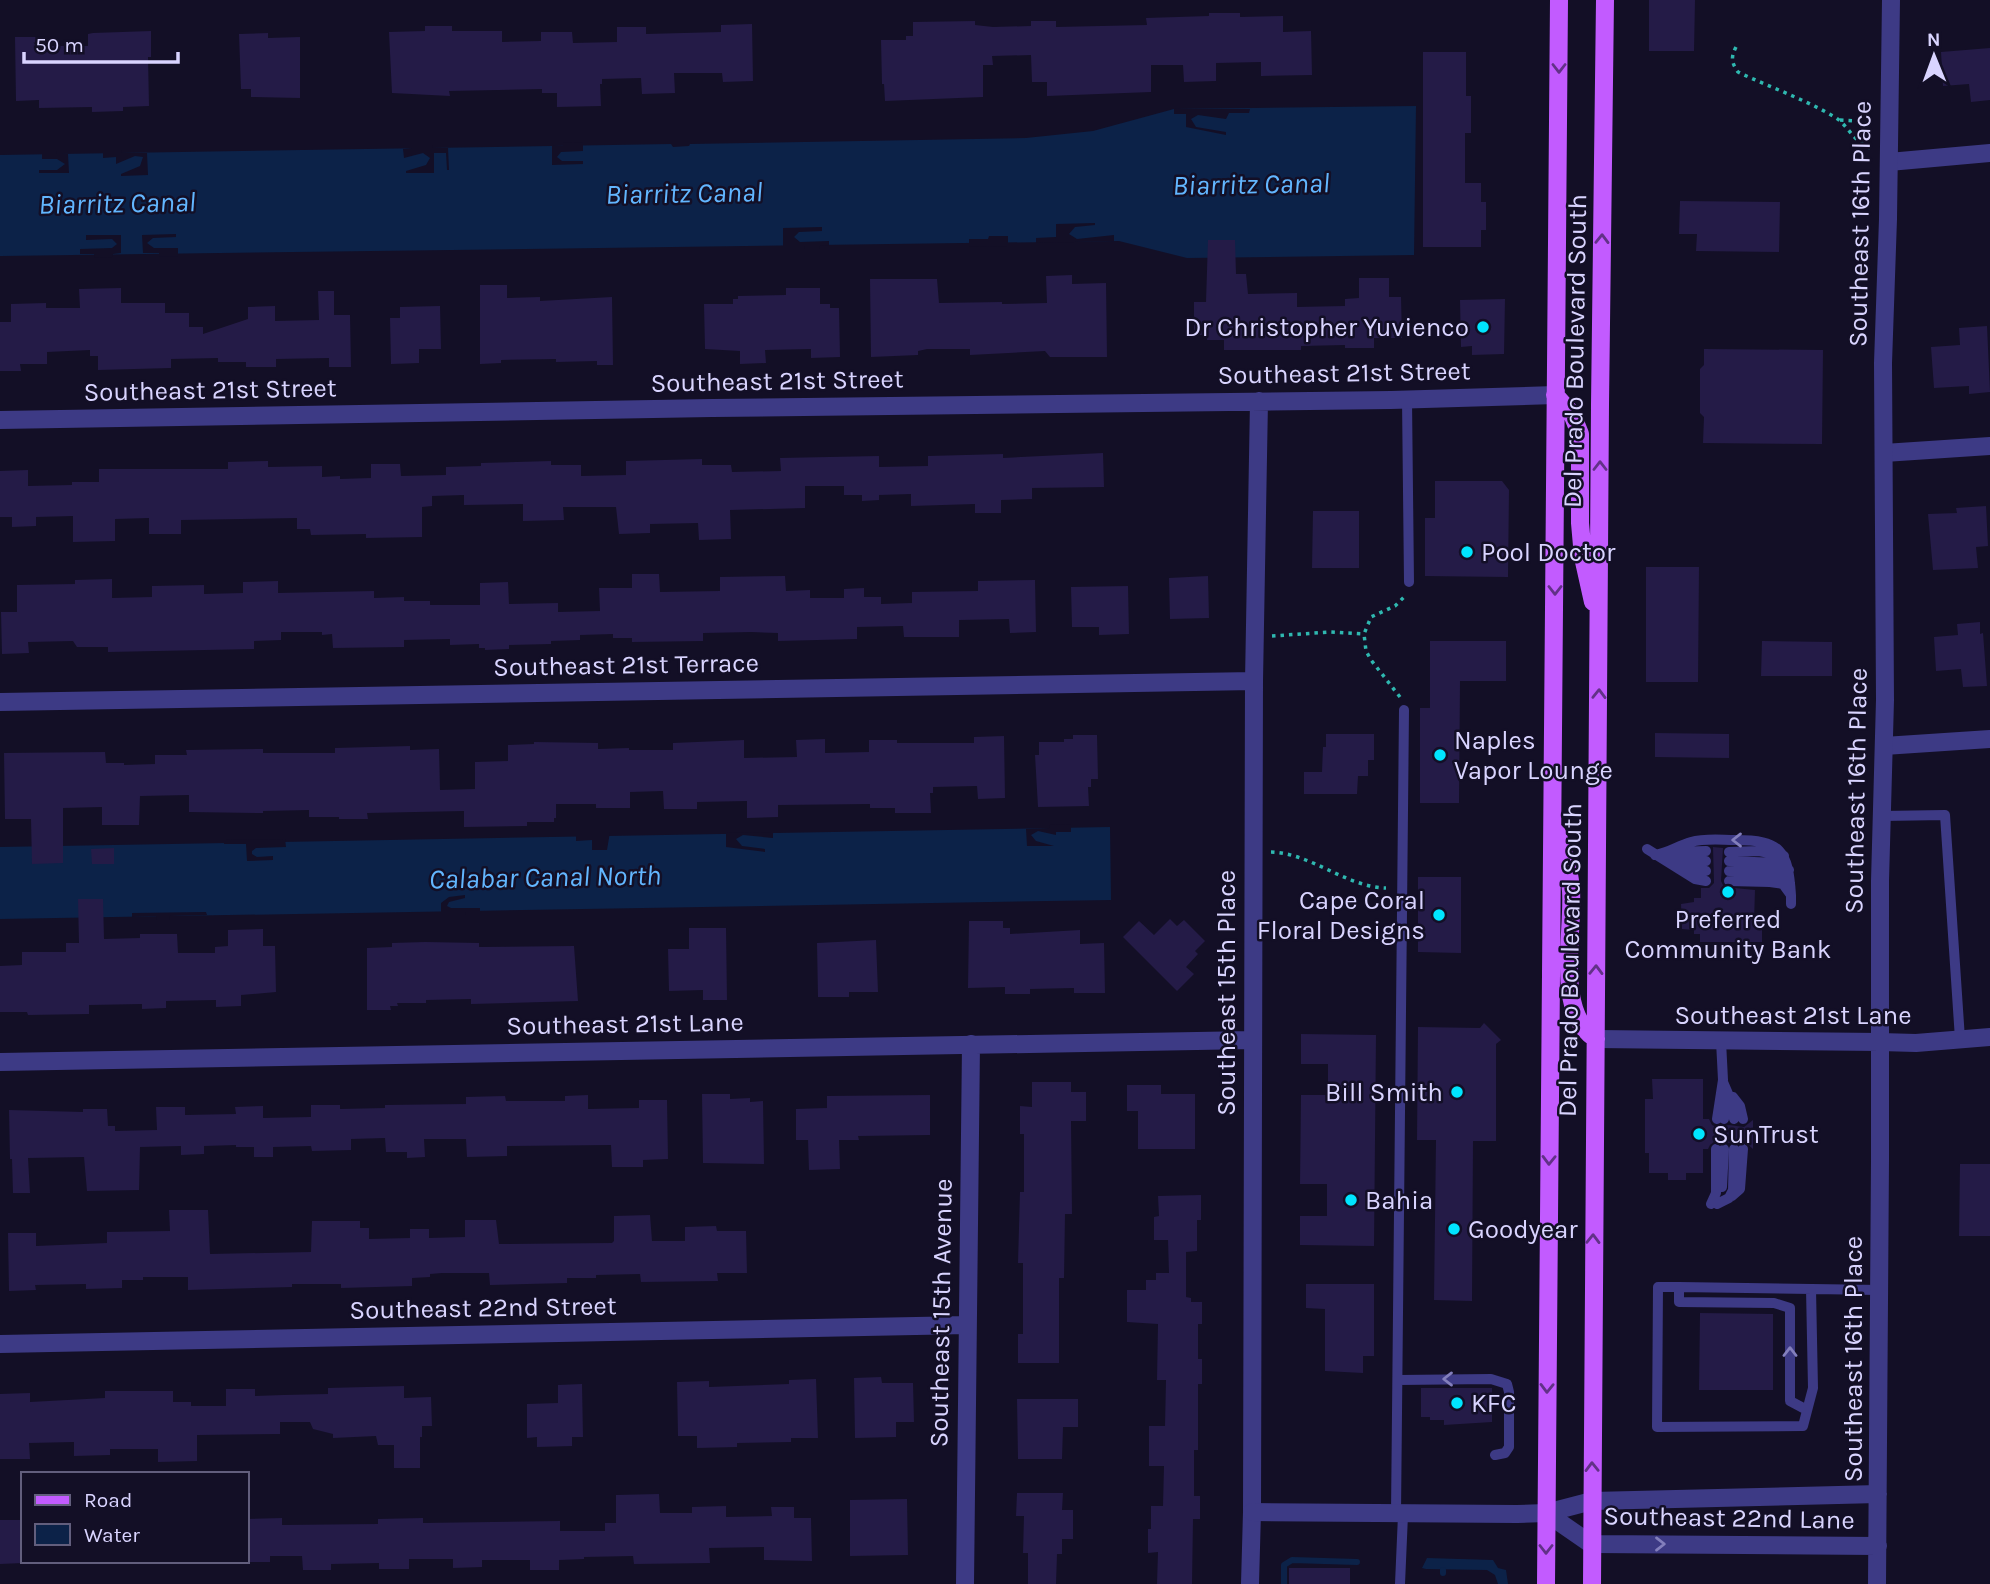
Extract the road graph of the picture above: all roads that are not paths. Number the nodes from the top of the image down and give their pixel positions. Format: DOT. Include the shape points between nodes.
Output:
graph roads {
  1 [pos="1559,0"];
  2 [pos="1605,0"];
  3 [pos="1891,0"];
  4 [pos="1990,153"];
  5 [pos="1889,156"];
  6 [pos="1555,395"];
  7 [pos="1407,399"];
  8 [pos="1259,401"];
  9 [pos="0,420"];
  10 [pos="1990,446"];
  11 [pos="1884,453"];
  12 [pos="1409,582"];
  13 [pos="1600,622"];
  14 [pos="1254,681"];
  15 [pos="0,702"];
  16 [pos="1404,710"];
  17 [pos="1990,739"];
  18 [pos="1884,746"];
  19 [pos="1882,816"];
  20 [pos="1553,820"];
  21 [pos="1651,852"];
  22 [pos="1668,856"];
  23 [pos="1784,856"];
  24 [pos="1729,866"];
  25 [pos="1789,870"];
  26 [pos="1790,883"];
  27 [pos="1990,1037"];
  28 [pos="1595,1038"];
  29 [pos="1960,1039"];
  30 [pos="1252,1040"];
  31 [pos="1721,1041"];
  32 [pos="1880,1042"];
  33 [pos="971,1044"];
  34 [pos="0,1062"];
  35 [pos="1724,1086"];
  36 [pos="1714,1202"];
  37 [pos="1679,1287"];
  38 [pos="1811,1289"];
  39 [pos="1880,1290"];
  40 [pos="967,1325"];
  41 [pos="0,1344"];
  42 [pos="1398,1380"];
  43 [pos="1807,1410"];
  44 [pos="1495,1455"];
  45 [pos="1878,1494"];
  46 [pos="1592,1501"];
  47 [pos="1252,1512"];
  48 [pos="1546,1513"];
  49 [pos="1400,1514"];
  50 [pos="1591,1544"];
  51 [pos="1878,1546"];
  52 [pos="965,1584"];
  53 [pos="1250,1584"];
  54 [pos="1400,1584"];
  55 [pos="1546,1584"];
  56 [pos="1592,1584"];
  57 [pos="1877,1584"];
  1 -- 6 [label="main road, Del Prado Boulevard South, one-way"];
  13 -- 2 [label="main road, Del Prado Boulevard South, one-way"];
  3 -- 5 [label="street, Southeast 16th Place"];
  4 -- 5 [label="street"];
  5 -- 11 [label="street, Southeast 16th Place"];
  6 -- 7 [label="street, Southeast 21st Street"];
  6 -- 13 [label="main road" via="1572,414 1580,434 1583,557"];
  6 -- 20 [label="main road, Del Prado Boulevard South, one-way"];
  7 -- 8 [label="street, Southeast 21st Street"];
  7 -- 12 [label="lane"];
  8 -- 9 [label="street, Southeast 21st Street"];
  8 -- 14 [label="street, Southeast 15th Place"];
  10 -- 11 [label="street"];
  11 -- 18 [label="street, Southeast 16th Place"];
  28 -- 13 [label="main road, Del Prado Boulevard South, one-way"];
  14 -- 15 [label="street, Southeast 21st Terrace"];
  14 -- 30 [label="street, Southeast 15th Place"];
  16 -- 42 [label="lane"];
  17 -- 18 [label="street"];
  18 -- 19 [label="street, Southeast 16th Place"];
  19 -- 29 [label="lane" via="1945,815"];
  19 -- 32 [label="street, Southeast 16th Place"];
  20 -- 28 [label="main road" via="1571,891 1570,991 1581,1025"];
  20 -- 48 [label="main road, Del Prado Boulevard South, one-way"];
  21 -- 22 [label="lane"];
  22 -- 22 [label="lane" via="1679,867 1706,866"];
  23 -- 22 [label="lane, one-way" via="1772,844 1758,840 1700,840 1682,845"];
  23 -- 24 [label="lane" via="1759,851"];
  23 -- 25 [label="lane"];
  24 -- 25 [label="lane" via="1777,863"];
  24 -- 26 [label="lane" via="1777,873"];
  24 -- 26 [label="lane" via="1777,882 1788,889 1791,900"];
  25 -- 26 [label="lane"];
  27 -- 29 [label="street, Southeast 21st Lane"];
  28 -- 31 [label="street, Southeast 21st Lane"];
  46 -- 28 [label="main road, Del Prado Boulevard South, one-way"];
  29 -- 32 [label="street, Southeast 21st Lane"];
  30 -- 33 [label="street, Southeast 21st Lane"];
  30 -- 47 [label="street, Southeast 15th Place"];
  31 -- 32 [label="street, Southeast 21st Lane"];
  31 -- 35 [label="lane"];
  32 -- 39 [label="street, Southeast 16th Place"];
  33 -- 34 [label="street, Southeast 21st Lane"];
  33 -- 40 [label="street, Southeast 15th Avenue"];
  35 -- 35 [label="lane" via="1729,1119 1740,1107"];
  36 -- 36 [label="lane" via="1729,1198 1733,1185 1729,1149 1722,1187"];
  37 -- 38 [label="lane"];
  43 -- 37 [label="lane, one-way" via="1790,1401 1790,1308 1774,1303 1679,1302"];
  37 -- 43 [label="lane" via="1658,1287 1657,1427 1803,1426"];
  38 -- 39 [label="lane"];
  38 -- 43 [label="lane" via="1813,1388"];
  39 -- 45 [label="street, Southeast 16th Place"];
  40 -- 41 [label="street, Southeast 22nd Street"];
  40 -- 52 [label="street, Southeast 15th Avenue"];
  44 -- 42 [label="lane, one-way" via="1510,1447 1507,1384 1491,1379"];
  42 -- 49 [label="lane"];
  45 -- 46 [label="street, Southeast 22nd Lane"];
  45 -- 51 [label="street, Southeast 16th Place"];
  46 -- 48 [label="street, Southeast 22nd Lane"];
  46 -- 50 [label="main road, Del Prado Boulevard South"];
  47 -- 49 [label="street"];
  47 -- 53 [label="street, Southeast 15th Place"];
  48 -- 49 [label="street"];
  48 -- 50 [label="street, Southeast 22nd Lane"];
  48 -- 55 [label="main road, Del Prado Boulevard South, one-way"];
  49 -- 54 [label="lane"];
  50 -- 51 [label="street, Southeast 22nd Lane, one-way"];
  50 -- 56 [label="main road, Del Prado Boulevard South"];
  51 -- 57 [label="street, Southeast 16th Place"];
}
